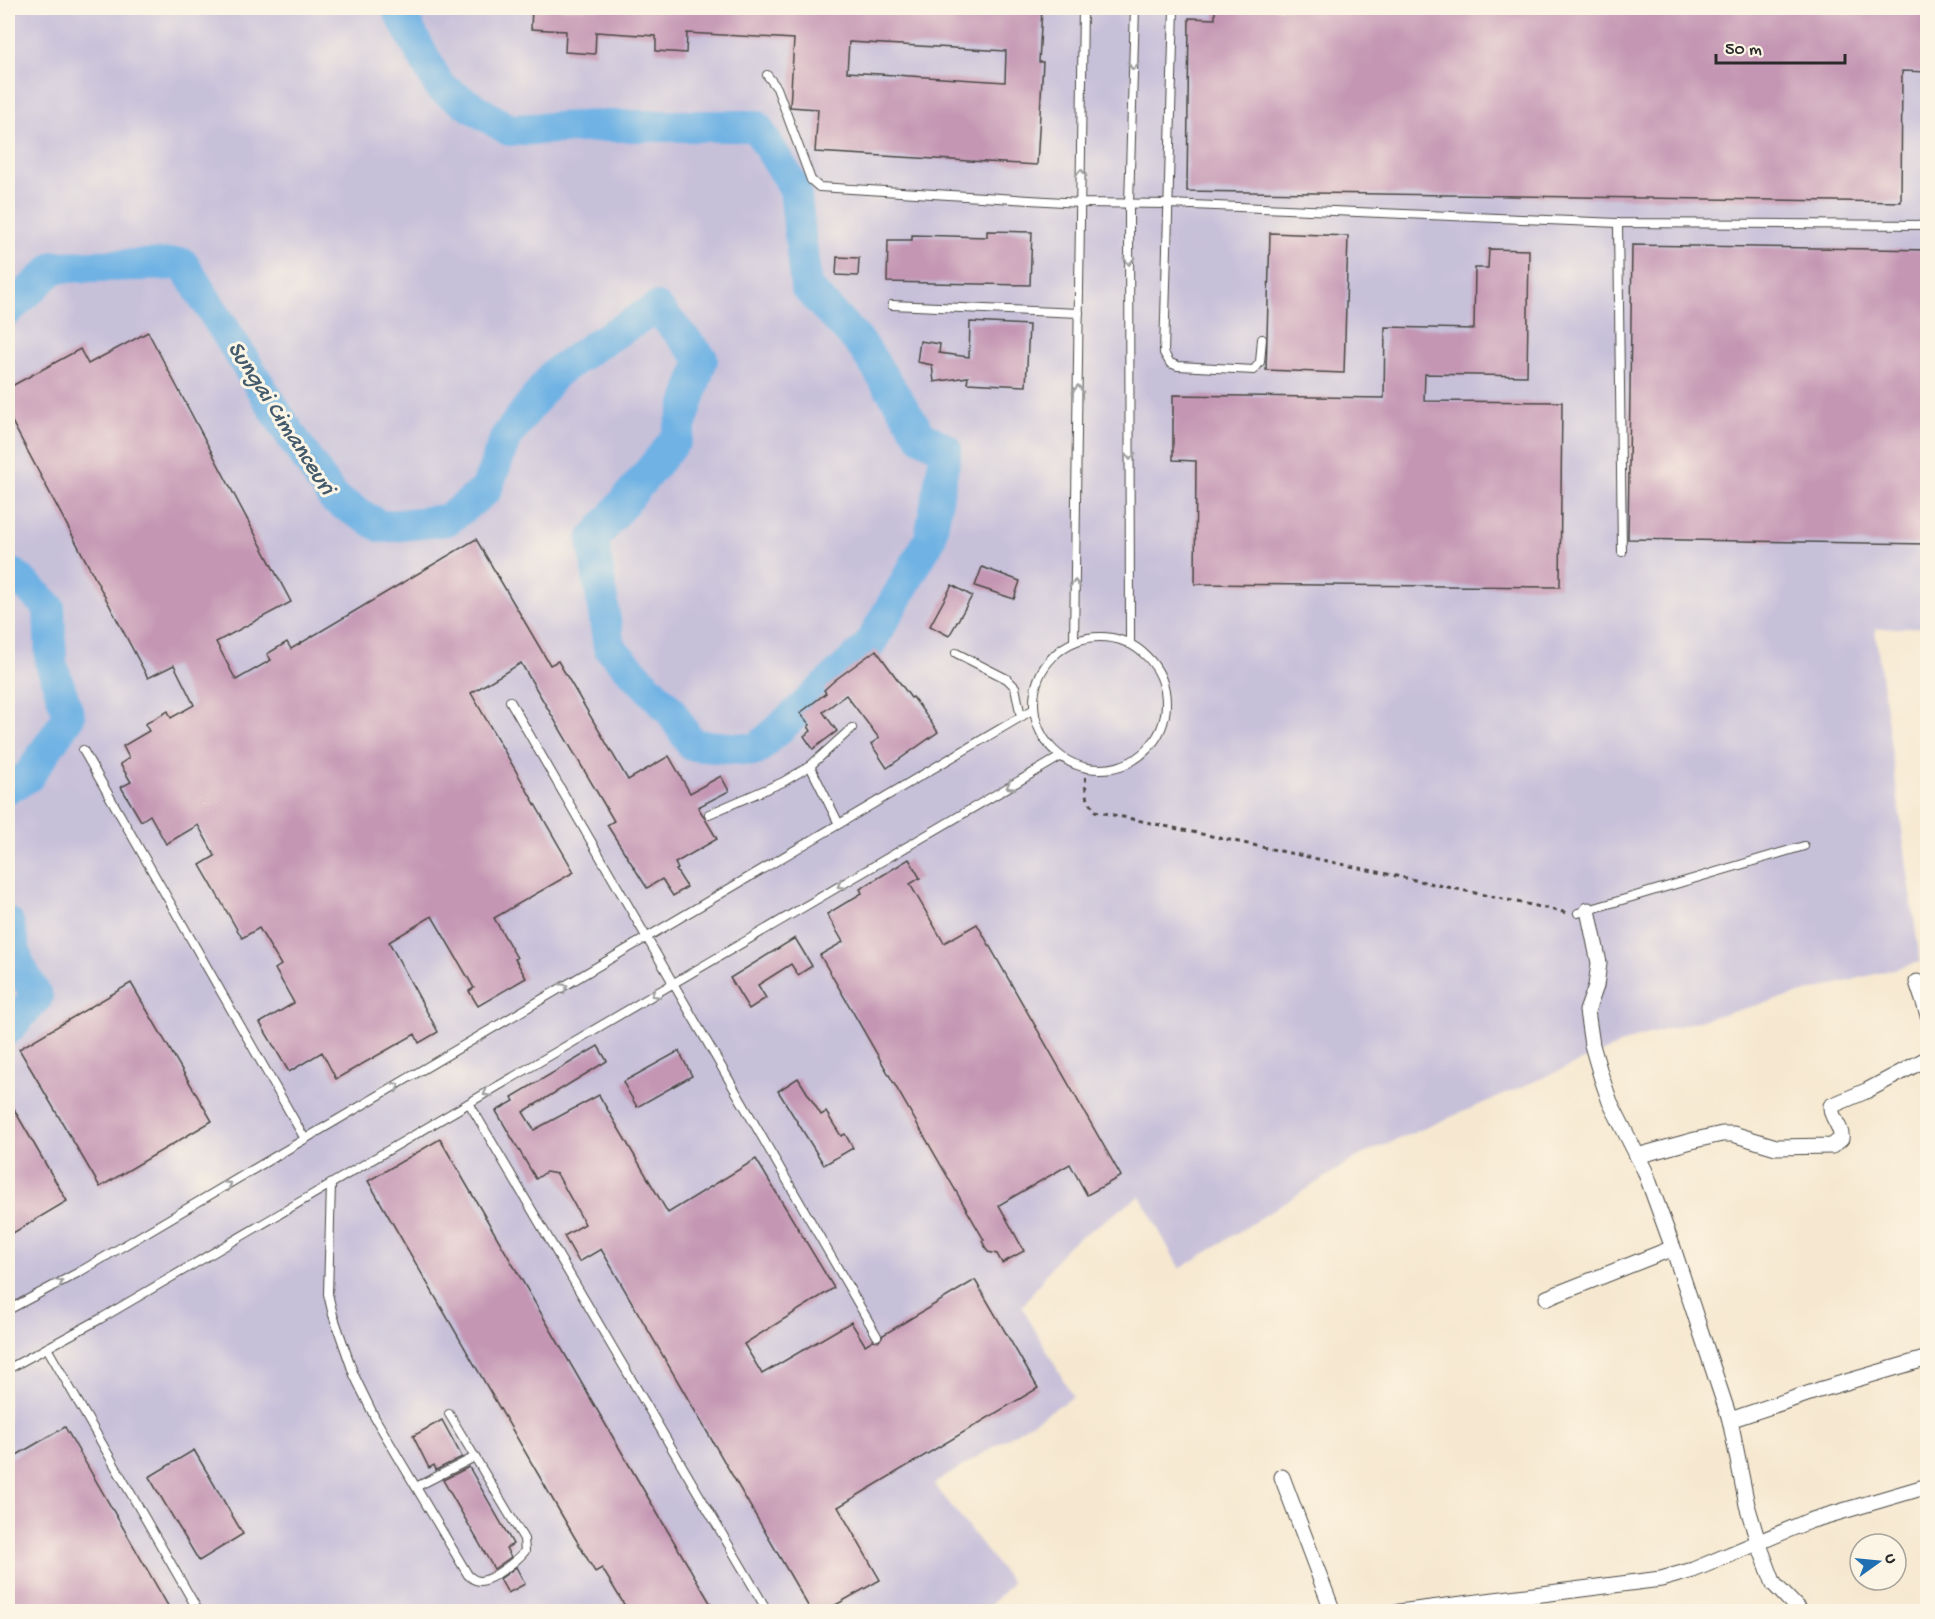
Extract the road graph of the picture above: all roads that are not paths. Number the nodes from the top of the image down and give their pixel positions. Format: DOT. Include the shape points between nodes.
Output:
graph roads {
  1 [pos="1083,8"];
  2 [pos="1135,8"];
  3 [pos="1174,8"];
  4 [pos="767,75"];
  5 [pos="1080,203"];
  6 [pos="1129,203"];
  7 [pos="1169,204"];
  8 [pos="1618,223"];
  9 [pos="1928,225"];
  10 [pos="892,305"];
  11 [pos="1079,313"];
  12 [pos="1262,339"];
  13 [pos="1622,552"];
  14 [pos="1074,642"];
  15 [pos="1130,644"];
  16 [pos="956,654"];
  17 [pos="510,701"];
  18 [pos="1034,709"];
  19 [pos="1022,717"];
  20 [pos="852,728"];
  21 [pos="83,750"];
  22 [pos="1060,757"];
  23 [pos="810,766"];
  24 [pos="709,814"];
  25 [pos="839,824"];
  26 [pos="1804,846"];
  27 [pos="1583,912"];
  28 [pos="647,938"];
  29 [pos="1917,982"];
  30 [pos="673,983"];
  31 [pos="1928,1015"];
  32 [pos="1928,1058"];
  33 [pos="469,1103"];
  34 [pos="305,1139"];
  35 [pos="1637,1156"];
  36 [pos="331,1184"];
  37 [pos="1673,1248"];
  38 [pos="1547,1298"];
  39 [pos="8,1310"];
  40 [pos="877,1336"];
  41 [pos="47,1348"];
  42 [pos="1928,1358"];
  43 [pos="8,1369"];
  44 [pos="449,1414"];
  45 [pos="1730,1420"];
  46 [pos="475,1457"];
  47 [pos="1282,1477"];
  48 [pos="1928,1486"];
  49 [pos="416,1487"];
  50 [pos="1758,1542"];
  51 [pos="1521,1604"];
  52 [pos="1462,1608"];
  53 [pos="199,1611"];
  54 [pos="768,1611"];
  55 [pos="1333,1611"];
  56 [pos="1399,1611"];
  57 [pos="1801,1611"];
  5 -- 1 [label="lane, one-way"];
  2 -- 6 [label="lane, one-way"];
  3 -- 7 [label="lane"];
  4 -- 5 [label="lane" via="777,88 811,180 819,188"];
  5 -- 6 [label="lane"];
  5 -- 11 [label="lane"];
  6 -- 7 [label="lane"];
  6 -- 15 [label="lane, one-way"];
  7 -- 8 [label="lane"];
  7 -- 12 [label="lane" via="1166,358 1178,366 1254,370 1260,362"];
  8 -- 9 [label="lane"];
  8 -- 13 [label="lane"];
  10 -- 11 [label="lane"];
  14 -- 11 [label="lane, one-way"];
  14 -- 15 [label="lane" via="1102,637"];
  14 -- 18 [label="lane" via="1051,658 1037,682"];
  15 -- 22 [label="lane" via="1151,661 1164,685 1166,712 1157,739 1138,759 1112,769 1085,768"];
  16 -- 19 [label="lane" via="1015,687"];
  17 -- 28 [label="lane"];
  18 -- 19 [label="lane"];
  18 -- 22 [label="lane" via="1042,736"];
  19 -- 25 [label="lane"];
  20 -- 23 [label="lane"];
  21 -- 34 [label="lane"];
  22 -- 30 [label="lane, one-way"];
  23 -- 24 [label="lane"];
  23 -- 25 [label="lane"];
  25 -- 28 [label="lane"];
  26 -- 27 [label="lane"];
  27 -- 35 [label="street" via="1599,963 1587,1011 1590,1035 1610,1102"];
  28 -- 30 [label="lane"];
  34 -- 28 [label="lane, one-way"];
  29 -- 31 [label="street"];
  30 -- 33 [label="lane, one-way"];
  30 -- 40 [label="lane"];
  32 -- 35 [label="street" via="1832,1106 1842,1134 1832,1146 1776,1147 1722,1134"];
  33 -- 36 [label="lane"];
  33 -- 54 [label="lane"];
  39 -- 34 [label="lane, one-way"];
  35 -- 37 [label="street"];
  36 -- 41 [label="lane"];
  36 -- 49 [label="lane" via="328,1294 333,1315 354,1375"];
  37 -- 38 [label="street"];
  37 -- 45 [label="street"];
  41 -- 43 [label="lane"];
  41 -- 53 [label="lane"];
  42 -- 45 [label="street"];
  44 -- 46 [label="lane"];
  45 -- 50 [label="street"];
  46 -- 49 [label="lane"];
  46 -- 49 [label="lane" via="524,1539 525,1551 484,1581 468,1575"];
  47 -- 55 [label="street"];
  48 -- 50 [label="street" via="1809,1521"];
  50 -- 51 [label="street" via="1661,1579"];
  50 -- 57 [label="street" via="1774,1584"];
  51 -- 52 [label="street"];
  52 -- 56 [label="street"];
}
